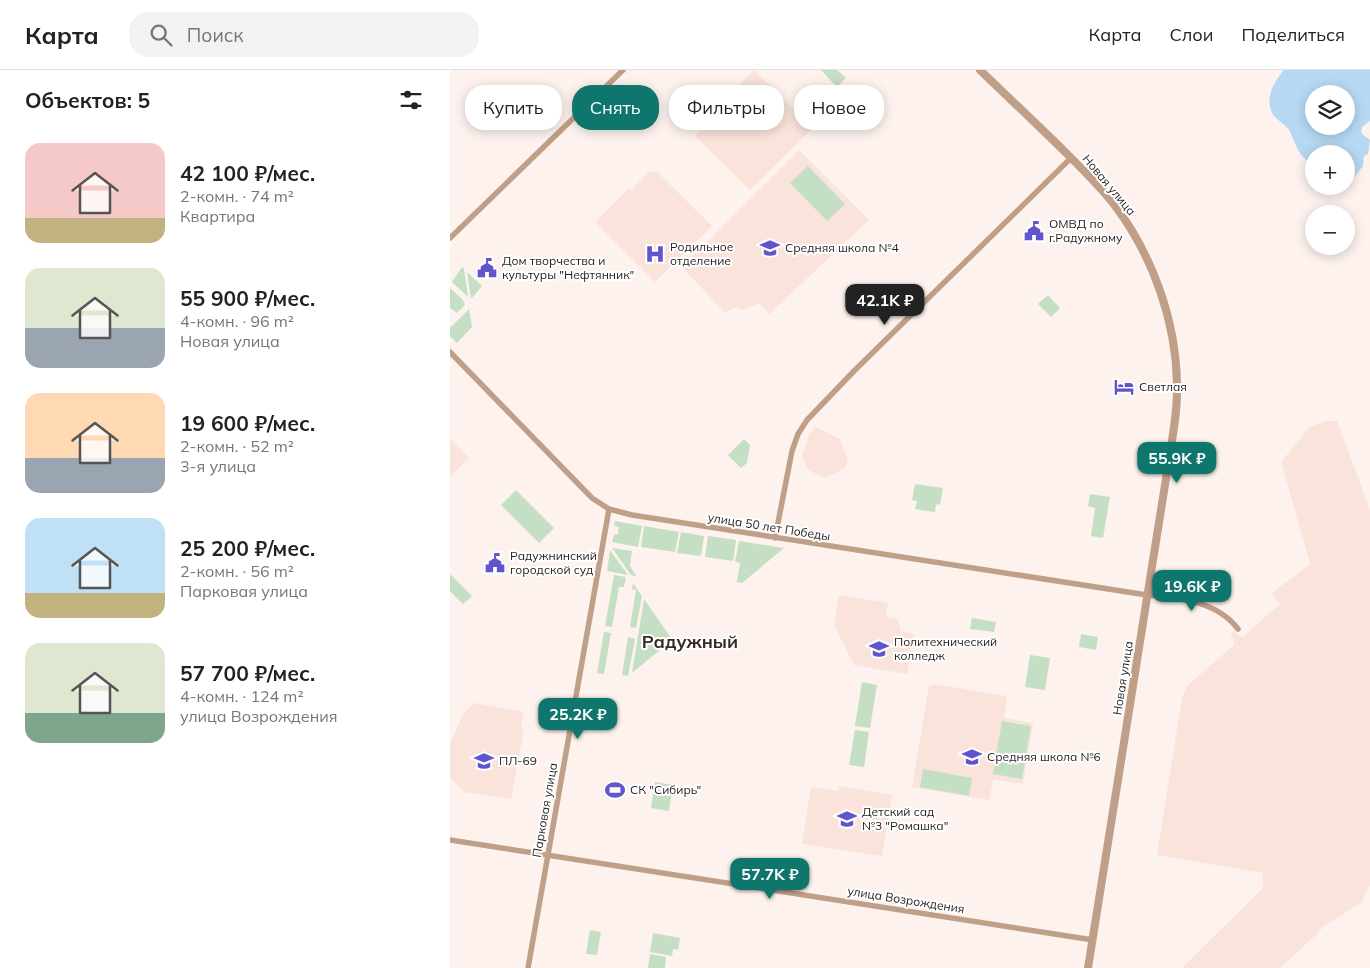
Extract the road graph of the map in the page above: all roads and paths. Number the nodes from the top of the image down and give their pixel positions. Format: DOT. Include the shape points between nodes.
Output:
graph roads {
  1 [pos="623,70"];
  2 [pos="980,70"];
  3 [pos="1071,158"];
  4 [pos="450,238"];
  5 [pos="450,352"];
  6 [pos="609,508"];
  7 [pos="775,538"];
  8 [pos="1147,595"];
  9 [pos="1238,629"];
  10 [pos="450,840"];
  11 [pos="548,855"];
  12 [pos="1093,940"];
  13 [pos="528,968"];
  14 [pos="1088,968"];
  1 -- 4 [label="street"];
  2 -- 3 [label="street, Новая улица"];
  3 -- 7 [label="street" via="807,420 792,451"];
  3 -- 8 [label="street, Новая улица" via="1113,204 1137,240 1157,283 1174,345 1176,407"];
  5 -- 6 [label="street, улица 50 лет Победы" via="592,498"];
  6 -- 7 [label="street, улица 50 лет Победы" via="639,516"];
  6 -- 11 [label="street, Парковая улица"];
  7 -- 8 [label="street, улица 50 лет Победы"];
  8 -- 9 [label="street, улица 50 лет Победы" via="1206,605 1226,616"];
  8 -- 12 [label="street, Новая улица"];
  10 -- 11 [label="street, улица Возрождения"];
  11 -- 12 [label="street, улица Возрождения"];
  11 -- 13 [label="street, Парковая улица"];
  12 -- 14 [label="street, Новая улица"];
}
